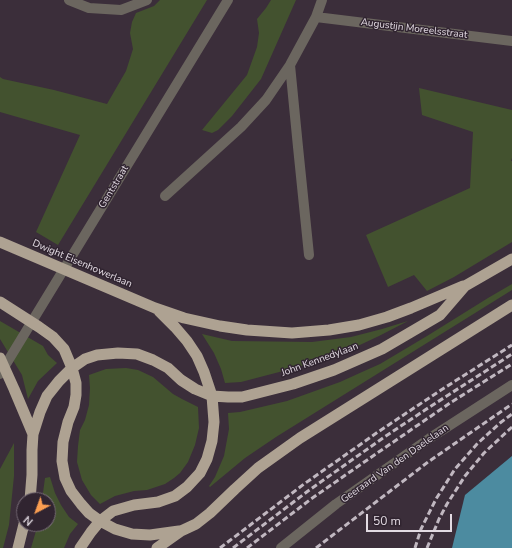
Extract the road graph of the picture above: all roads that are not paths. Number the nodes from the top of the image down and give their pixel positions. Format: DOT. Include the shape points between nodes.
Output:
graph roads {
  1 [pos="69,0"];
  2 [pos="146,0"];
  3 [pos="228,0"];
  4 [pos="322,0"];
  5 [pos="86,4"];
  6 [pos="316,17"];
  7 [pos="512,41"];
  8 [pos="290,65"];
  9 [pos="165,196"];
  10 [pos="0,242"];
  11 [pos="310,255"];
  12 [pos="512,259"];
  13 [pos="465,286"];
  14 [pos="0,302"];
  15 [pos="512,305"];
  16 [pos="155,308"];
  17 [pos="0,358"];
  18 [pos="72,368"];
  19 [pos="0,374"];
  20 [pos="512,385"];
  21 [pos="212,396"];
  22 [pos="33,434"];
  23 [pos="31,492"];
  24 [pos="100,521"];
  25 [pos="181,531"];
  26 [pos="22,532"];
  27 [pos="18,548"];
  28 [pos="80,548"];
  29 [pos="157,548"];
  30 [pos="281,548"];
  1 -- 5 [label="street"];
  2 -- 5 [label="street" via="121,10"];
  3 -- 19 [label="street, Gentstraat"];
  4 -- 6 [label="street"];
  6 -- 7 [label="street, Augustijn Moreelsstraat"];
  6 -- 8 [label="street"];
  8 -- 9 [label="street" via="266,100 241,127"];
  8 -- 11 [label="street"];
  10 -- 16 [label="highway, Dwight Eisenhowerlaan"];
  12 -- 13 [label="highway, John Kennedylaan"];
  13 -- 16 [label="highway, Dwight Eisenhowerlaan" via="388,317 366,323 292,333 220,326"];
  13 -- 21 [label="highway, John Kennedylaan" via="440,315 382,349 334,370 242,397"];
  14 -- 18 [label="highway" via="53,337 64,349"];
  15 -- 25 [label="highway" via="300,438 258,468 196,524"];
  16 -- 21 [label="highway, Dwight Eisenhowerlaan" via="175,327 197,356"];
  17 -- 22 [label="highway, John Kennedylaan"];
  18 -- 21 [label="highway, John Kennedylaan" via="97,355 137,354 168,368 195,389"];
  18 -- 22 [label="highway, John Kennedylaan" via="47,396"];
  18 -- 24 [label="highway" via="76,395 63,442 62,461 65,478 71,491 89,513"];
  20 -- 30 [label="street, Geeraard Van den Daelelaan" via="430,438 336,504"];
  21 -- 24 [label="highway, Dwight Eisenhowerlaan" via="212,441 200,473 175,496 113,511"];
  22 -- 23 [label="highway, John Kennedylaan"];
  24 -- 25 [label="highway" via="132,534 150,535"];
  24 -- 28 [label="highway, Dwight Eisenhowerlaan"];
  25 -- 29 [label="highway"];
  26 -- 27 [label="highway"];
}
